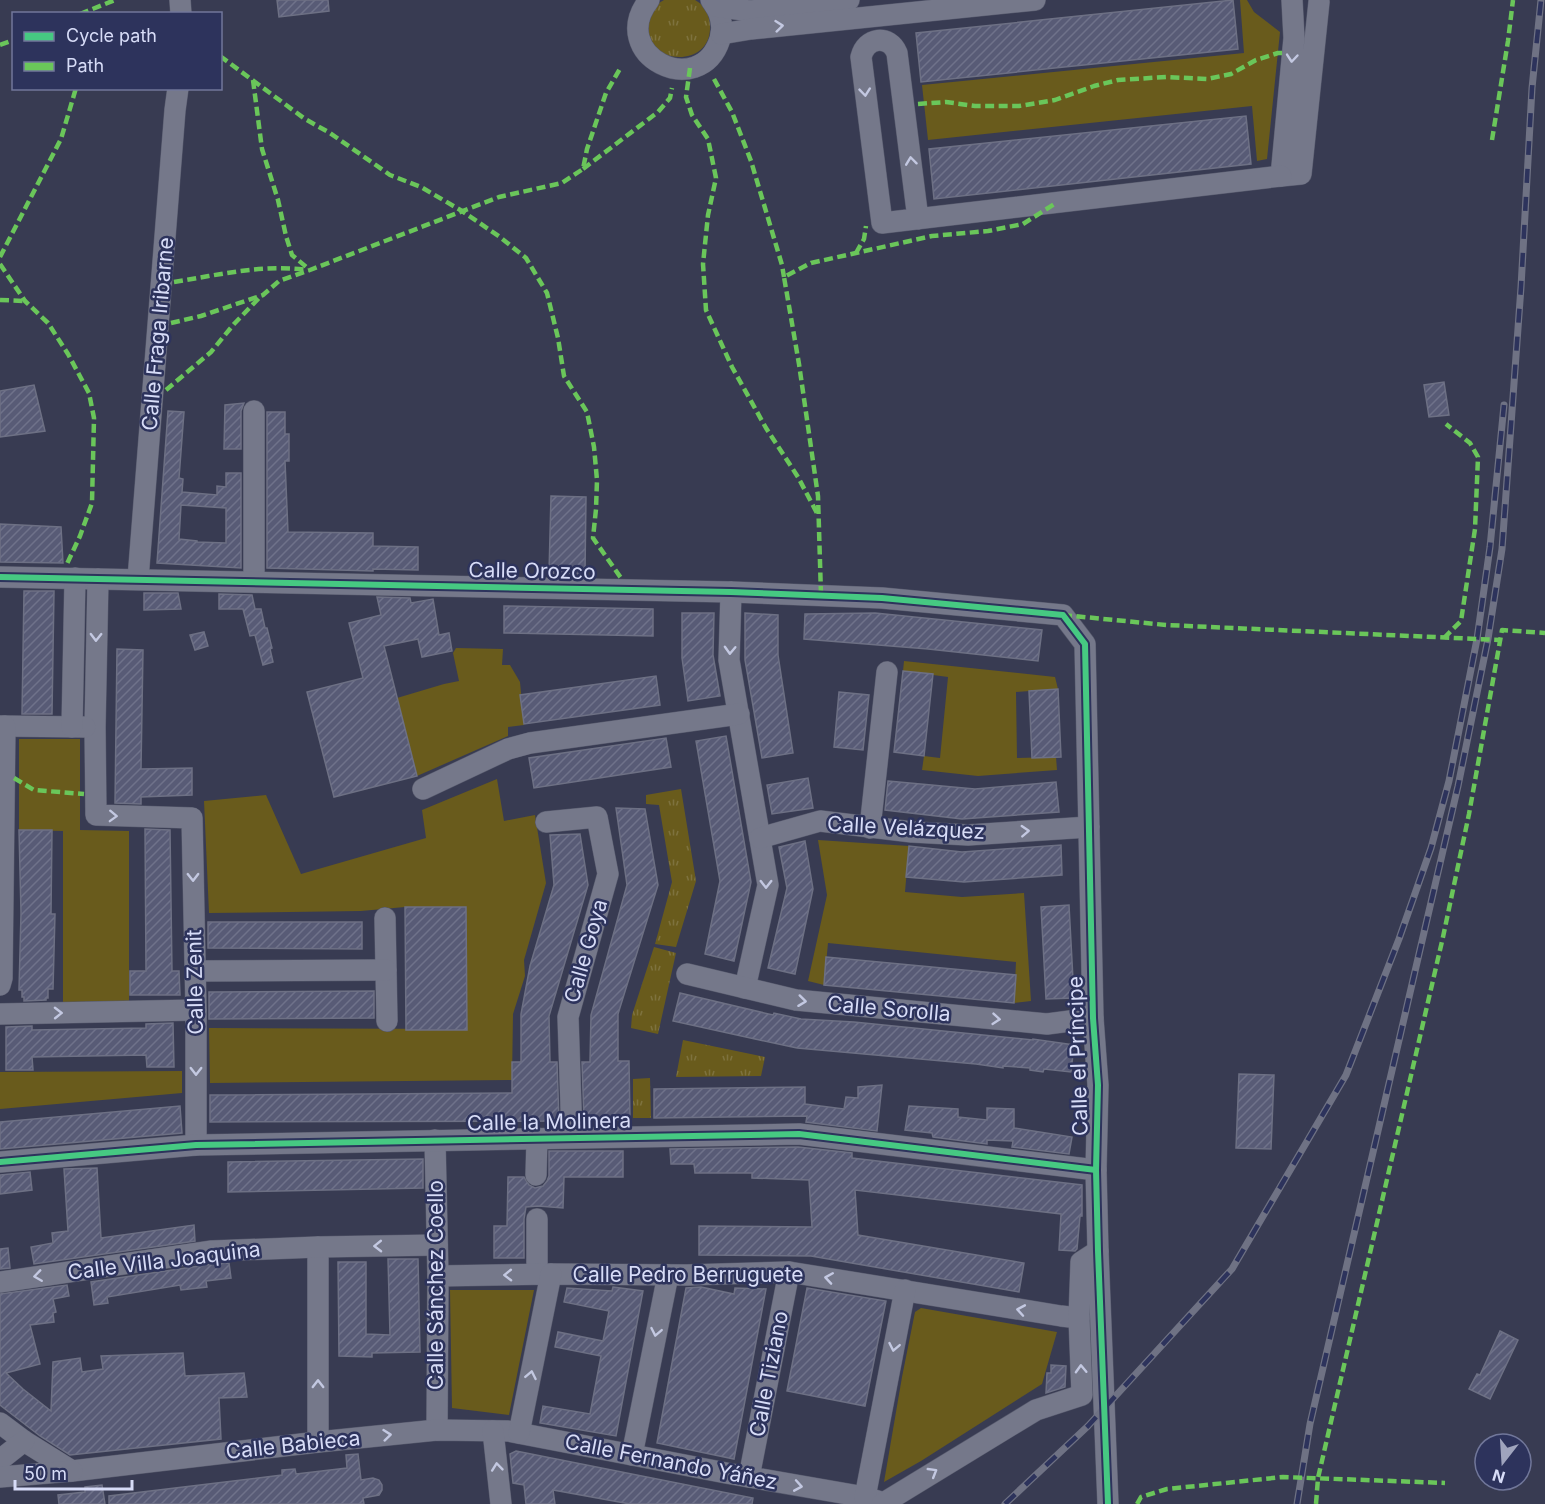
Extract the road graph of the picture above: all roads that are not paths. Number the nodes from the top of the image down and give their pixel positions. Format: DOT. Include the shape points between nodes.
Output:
graph roads {
  1 [pos="649,0"];
  2 [pos="849,0"];
  3 [pos="1035,0"];
  4 [pos="1292,0"];
  5 [pos="1315,1"];
  6 [pos="713,3"];
  7 [pos="721,34"];
  8 [pos="178,90"];
  9 [pos="1281,176"];
  10 [pos="918,219"];
  11 [pos="254,411"];
  12 [pos="0,577"];
  13 [pos="75,578"];
  14 [pos="98,579"];
  15 [pos="138,579"];
  16 [pos="254,582"];
  17 [pos="732,592"];
  18 [pos="1063,615"];
  19 [pos="886,672"];
  20 [pos="739,714"];
  21 [pos="2,726"];
  22 [pos="72,727"];
  23 [pos="95,727"];
  24 [pos="423,789"];
  25 [pos="546,822"];
  26 [pos="1089,827"];
  27 [pos="870,828"];
  28 [pos="760,838"];
  29 [pos="385,918"];
  30 [pos="386,970"];
  31 [pos="196,971"];
  32 [pos="687,974"];
  33 [pos="0,985"];
  34 [pos="745,988"];
  35 [pos="196,1010"];
  36 [pos="0,1014"];
  37 [pos="1093,1018"];
  38 [pos="387,1021"];
  39 [pos="572,1137"];
  40 [pos="537,1138"];
  41 [pos="435,1140"];
  42 [pos="196,1145"];
  43 [pos="0,1162"];
  44 [pos="1096,1170"];
  45 [pos="536,1175"];
  46 [pos="537,1219"];
  47 [pos="437,1245"];
  48 [pos="318,1247"];
  49 [pos="1098,1251"];
  50 [pos="789,1272"];
  51 [pos="544,1274"];
  52 [pos="668,1275"];
  53 [pos="438,1276"];
  54 [pos="0,1282"];
  55 [pos="905,1290"];
  56 [pos="1079,1318"];
  57 [pos="0,1423"];
  58 [pos="437,1431"];
  59 [pos="493,1431"];
  60 [pos="519,1433"];
  61 [pos="24,1442"];
  62 [pos="318,1442"];
  63 [pos="632,1455"];
  64 [pos="0,1460"];
  65 [pos="72,1471"];
  66 [pos="0,1477"];
  67 [pos="749,1477"];
  68 [pos="877,1501"];
  69 [pos="501,1504"];
  70 [pos="1108,1504"];
  1 -- 7 [label="street" via="639,18 640,41 654,61 665,67 677,70 701,64 718,46"];
  2 -- 6 [label="street" via="750,10"];
  7 -- 3 [label="street, one-way"];
  4 -- 9 [label="street, one-way" via="1294,38"];
  5 -- 9 [label="street" via="1301,174"];
  6 -- 7 [label="street" via="721,19"];
  8 -- 15 [label="street, Calle Fraga Iribarne"];
  9 -- 10 [label="street"];
  10 -- 10 [label="street, one-way" via="897,53 887,42 875,41 864,48 861,57 882,223"];
  11 -- 16 [label="street"];
  12 -- 13 [label="street, Calle Orozco"];
  13 -- 14 [label="street, Calle Orozco"];
  13 -- 22 [label="street"];
  14 -- 15 [label="street, Calle Orozco"];
  14 -- 23 [label="street, one-way"];
  15 -- 16 [label="street, Calle Orozco"];
  16 -- 17 [label="street, Calle Orozco"];
  17 -- 18 [label="street, Calle Orozco" via="882,598"];
  17 -- 20 [label="street, one-way" via="729,660"];
  18 -- 26 [label="street, Calle el Príncipe" via="1085,644"];
  19 -- 27 [label="street"];
  20 -- 24 [label="street" via="519,746"];
  20 -- 28 [label="street"];
  21 -- 22 [label="street"];
  21 -- 33 [label="street"];
  22 -- 23 [label="street"];
  23 -- 31 [label="street, Calle Zenit, one-way" via="96,815 192,818"];
  25 -- 39 [label="street, Calle Goya" via="597,817 608,874 568,1017"];
  27 -- 26 [label="street, Calle Velázquez, one-way" via="968,835"];
  26 -- 37 [label="street, Calle el Príncipe"];
  27 -- 28 [label="street, Calle Velázquez" via="820,821"];
  28 -- 34 [label="street, one-way" via="768,885"];
  29 -- 30 [label="street"];
  30 -- 31 [label="street"];
  30 -- 38 [label="street"];
  31 -- 35 [label="street, Calle Zenit"];
  32 -- 34 [label="street, Calle Sorolla"];
  34 -- 37 [label="street, Calle Sorolla, one-way" via="796,1000 1047,1024"];
  36 -- 35 [label="street, one-way"];
  35 -- 42 [label="street, Calle Zenit, one-way"];
  37 -- 44 [label="street, Calle el Príncipe" via="1098,1085"];
  39 -- 40 [label="street, Calle la Molinera"];
  39 -- 44 [label="street, Calle la Molinera" via="799,1134"];
  40 -- 41 [label="street, Calle la Molinera"];
  40 -- 45 [label="street"];
  41 -- 42 [label="street, Calle la Molinera"];
  41 -- 47 [label="street, Calle Sánchez Coello"];
  42 -- 43 [label="street, Calle la Molinera"];
  44 -- 49 [label="street, Calle el Príncipe"];
  46 -- 51 [label="street"];
  47 -- 48 [label="street, Calle Villa Joaquina, one-way"];
  47 -- 53 [label="street, Calle Sánchez Coello"];
  48 -- 54 [label="street, Calle Villa Joaquina, one-way" via="212,1251"];
  62 -- 48 [label="street, one-way"];
  49 -- 56 [label="street" via="1081,1262"];
  49 -- 70 [label="street, Calle el Príncipe"];
  50 -- 52 [label="street, Calle Pedro Berruguete"];
  55 -- 50 [label="street, Calle Pedro Berruguete, one-way"];
  50 -- 67 [label="street, Calle Tiziano"];
  51 -- 52 [label="street, Calle Pedro Berruguete"];
  51 -- 53 [label="street, Calle Pedro Berruguete, one-way"];
  60 -- 51 [label="street, one-way"];
  52 -- 63 [label="street, one-way"];
  53 -- 58 [label="street, Calle Sánchez Coello"];
  56 -- 55 [label="street, Calle Pedro Berruguete, one-way"];
  55 -- 68 [label="street, one-way"];
  68 -- 56 [label="street, one-way" via="1036,1410 1082,1395"];
  57 -- 61 [label="street"];
  58 -- 59 [label="street, Calle Babieca"];
  62 -- 58 [label="street, Calle Babieca, one-way"];
  59 -- 60 [label="street, Calle Fernando Yáñez"];
  69 -- 59 [label="street, one-way"];
  60 -- 63 [label="street, Calle Fernando Yáñez"];
  61 -- 64 [label="street"];
  61 -- 65 [label="street"];
  62 -- 65 [label="street, Calle Babieca"];
  63 -- 67 [label="street, Calle Fernando Yáñez"];
  65 -- 66 [label="street, Calle Babieca"];
  67 -- 68 [label="street, Calle Fernando Yáñez, one-way"];
}
